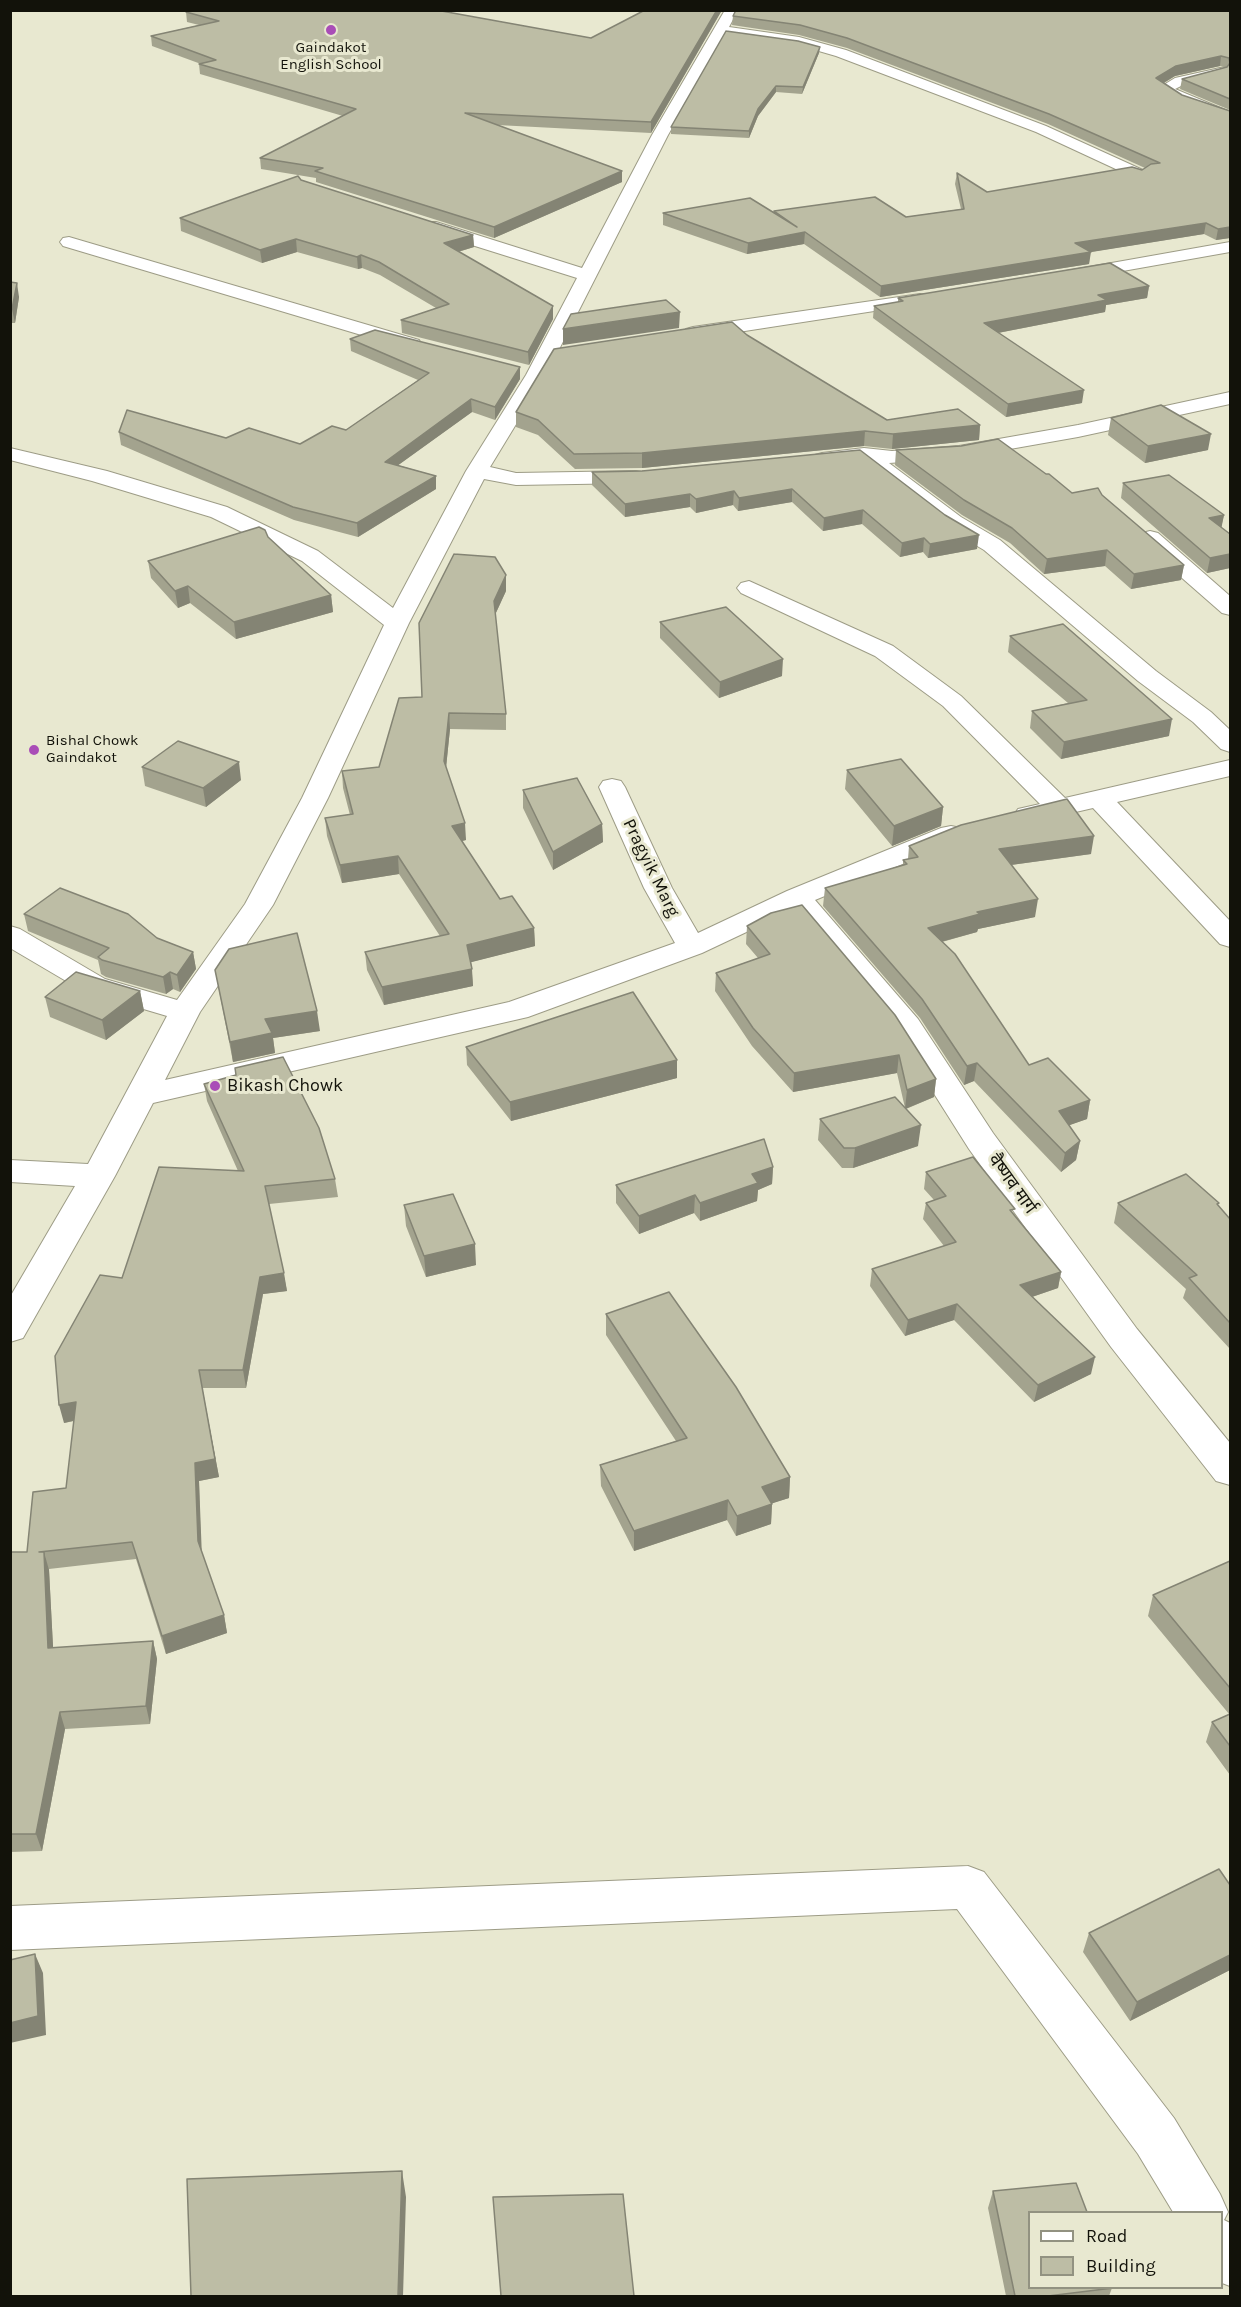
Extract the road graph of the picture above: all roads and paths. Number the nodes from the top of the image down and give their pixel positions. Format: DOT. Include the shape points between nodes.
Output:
graph roads {
  1 [pos="728,19"];
  2 [pos="1220,72"];
  3 [pos="1230,117"];
  4 [pos="1139,174"];
  5 [pos="413,221"];
  6 [pos="69,242"];
  7 [pos="1230,247"];
  8 [pos="589,276"];
  9 [pos="1056,278"];
  10 [pos="941,296"];
  11 [pos="673,336"];
  12 [pos="426,348"];
  13 [pos="1230,398"];
  14 [pos="10,454"];
  15 [pos="864,454"];
  16 [pos="799,461"];
  17 [pos="477,471"];
  18 [pos="653,475"];
  19 [pos="1135,525"];
  20 [pos="749,588"];
  21 [pos="1230,608"];
  22 [pos="397,623"];
  23 [pos="1230,744"];
  24 [pos="1230,768"];
  25 [pos="612,787"];
  26 [pos="1098,798"];
  27 [pos="1058,807"];
  28 [pos="797,897"];
  29 [pos="10,935"];
  30 [pos="1230,938"];
  31 [pos="692,947"];
  32 [pos="185,1011"];
  33 [pos="142,1095"];
  34 [pos="10,1171"];
  35 [pos="98,1176"];
  36 [pos="10,1329"];
  37 [pos="1230,1470"];
  38 [pos="10,1929"];
  39 [pos="1201,2211"];
  1 -- 4 [label="street" via="764,35 841,53 1030,125"];
  1 -- 8 [label="street" via="660,135"];
  2 -- 3 [label="street" via="1180,81 1164,89"];
  5 -- 8 [label="street"];
  6 -- 12 [label="street"];
  7 -- 9 [label="street"];
  8 -- 17 [label="street"];
  10 -- 11 [label="street"];
  13 -- 15 [label="street" via="969,450 892,457"];
  14 -- 22 [label="street" via="219,512 310,556"];
  15 -- 16 [label="street"];
  15 -- 23 [label="street" via="953,522 992,544"];
  17 -- 18 [label="street" via="516,479"];
  17 -- 22 [label="street"];
  19 -- 21 [label="street"];
  20 -- 27 [label="street" via="884,651 952,701"];
  22 -- 32 [label="street" via="315,798 258,904"];
  24 -- 26 [label="street"];
  25 -- 31 [label="street, Pragyik Marg" via="658,888"];
  26 -- 27 [label="street"];
  26 -- 30 [label="street"];
  27 -- 28 [label="street" via="948,835"];
  28 -- 31 [label="street"];
  28 -- 37 [label="street, वैष्णव मार्ग" via="907,1026 981,1141 1110,1320"];
  29 -- 32 [label="street" via="94,985"];
  31 -- 33 [label="street" via="517,1010"];
  32 -- 33 [label="street"];
  33 -- 35 [label="street"];
  34 -- 35 [label="street"];
  35 -- 36 [label="street"];
  38 -- 39 [label="street" via="968,1887 1156,2136"];
}
